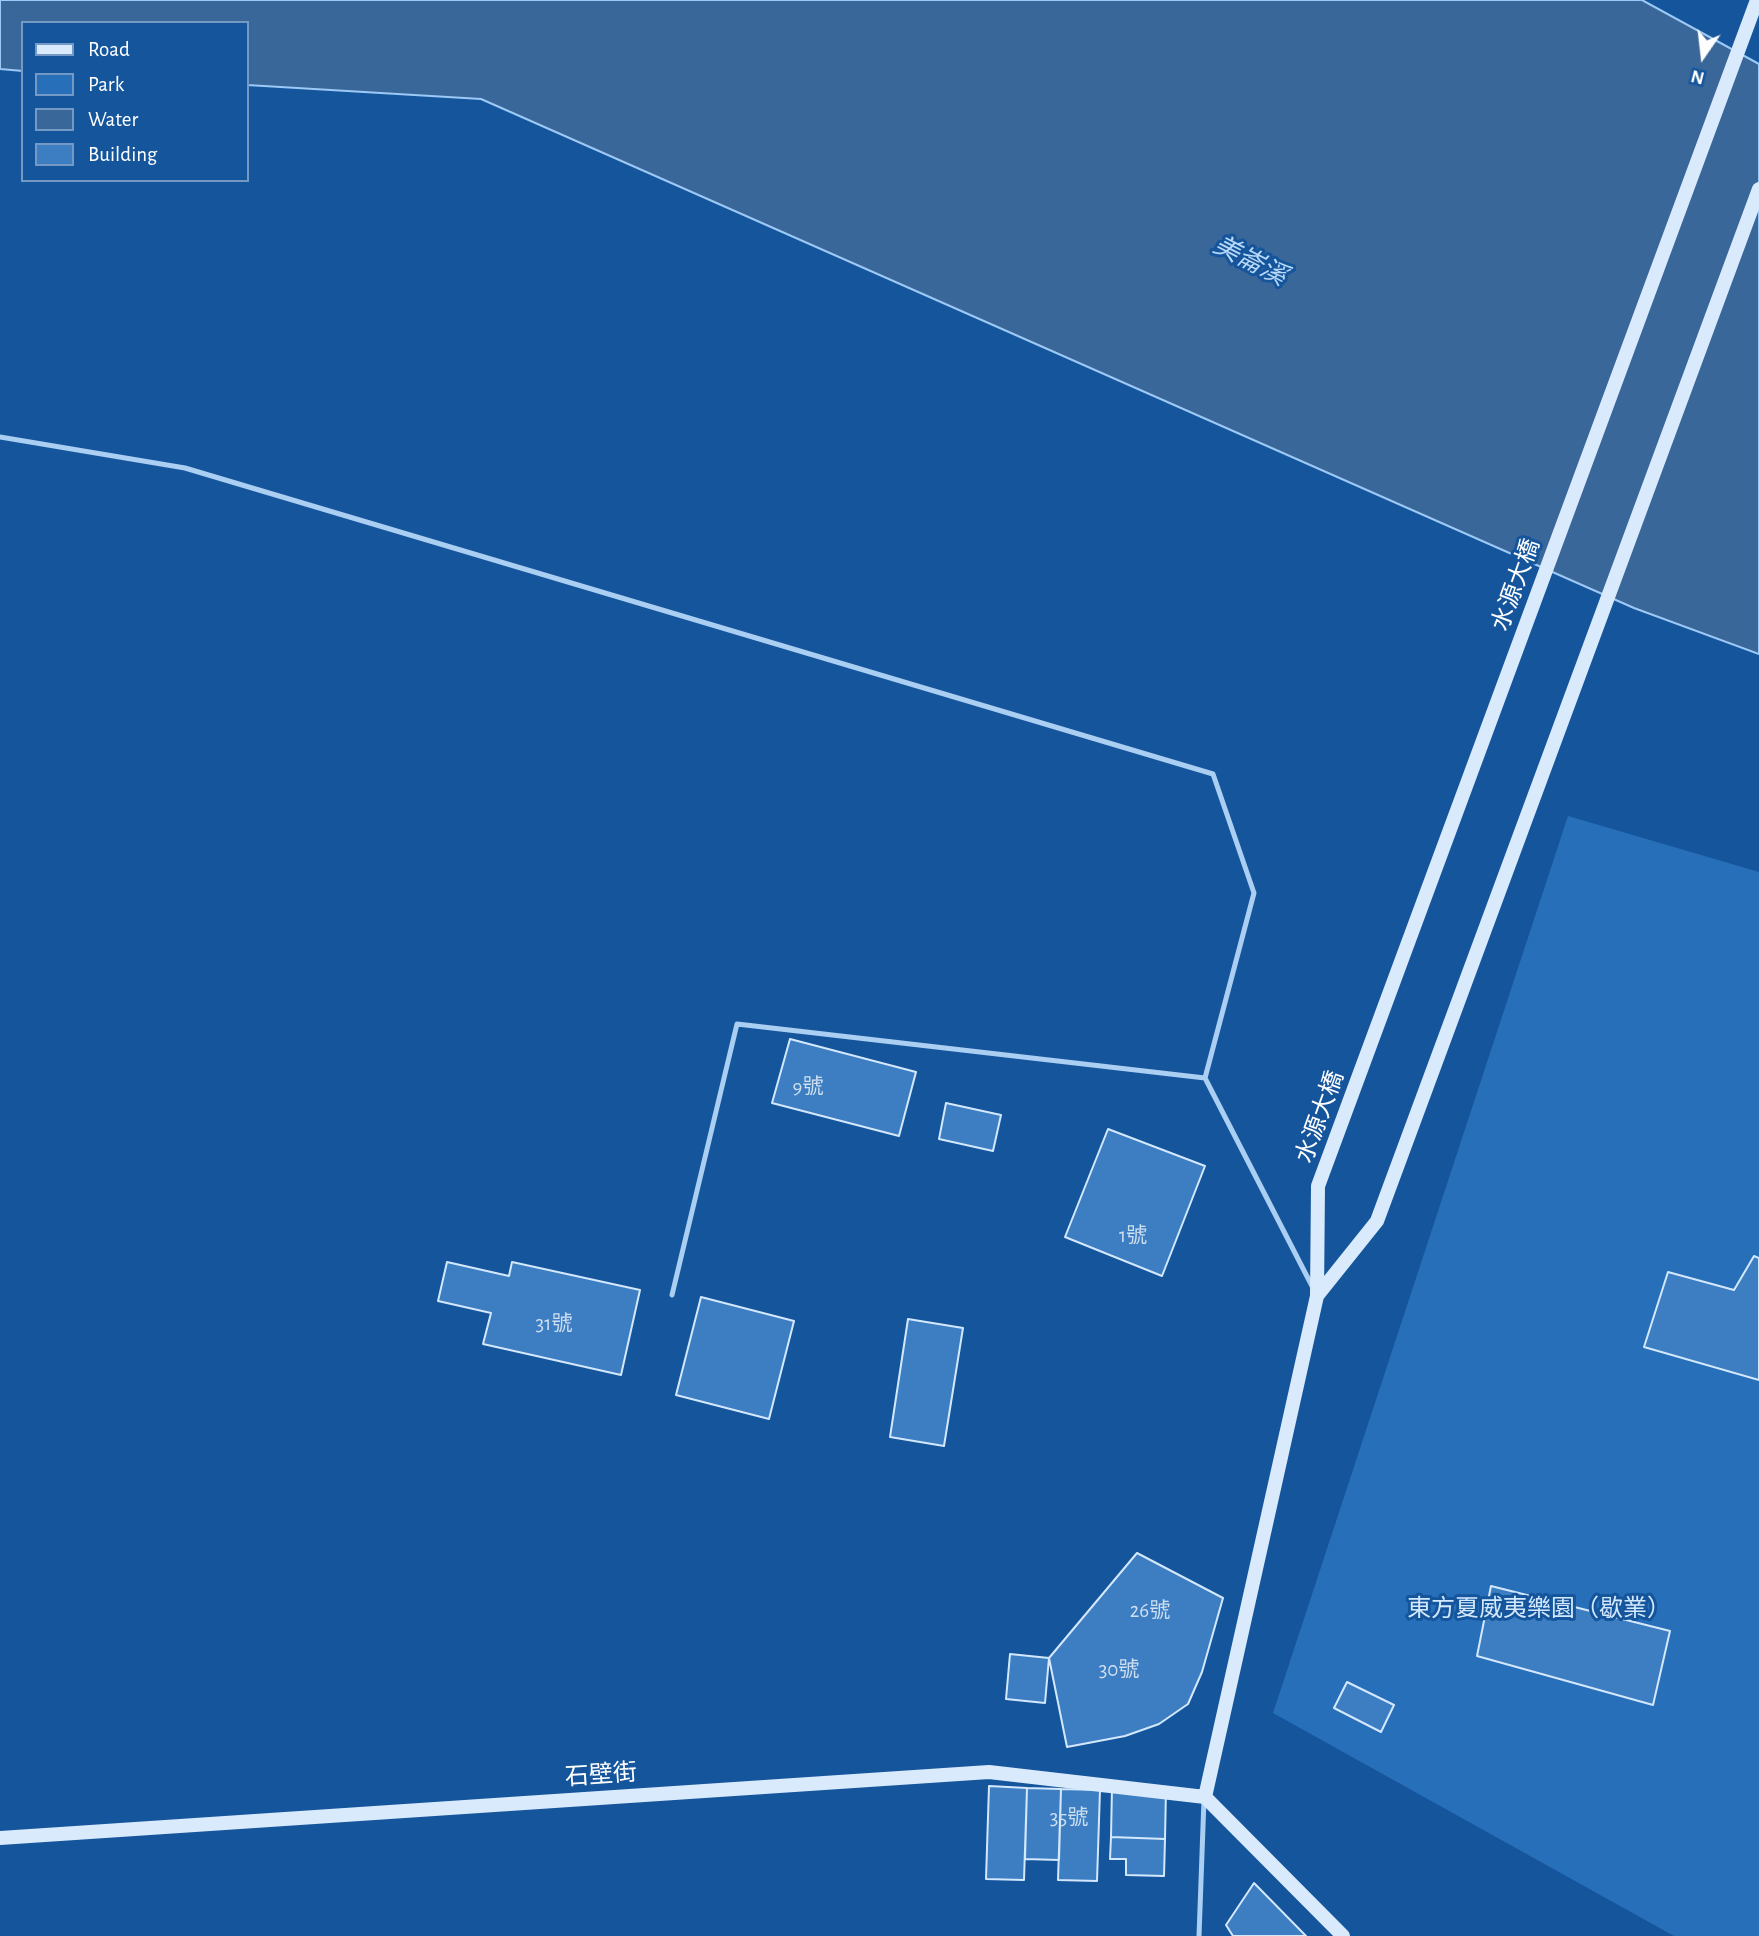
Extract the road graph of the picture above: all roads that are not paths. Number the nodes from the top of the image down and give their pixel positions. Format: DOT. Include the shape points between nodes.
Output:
graph roads {
  1 [pos="1757,0"];
  2 [pos="1759,189"];
  3 [pos="0,437"];
  4 [pos="1205,1078"];
  5 [pos="672,1295"];
  6 [pos="1317,1296"];
  7 [pos="1205,1797"];
  8 [pos="0,1838"];
  9 [pos="1199,1936"];
  10 [pos="1343,1936"];
  1 -- 6 [label="street, 水源大橋" via="1318,1186"];
  2 -- 6 [label="street" via="1377,1221"];
  3 -- 4 [label="lane" via="185,468 1213,774 1254,893"];
  4 -- 5 [label="lane" via="737,1024"];
  4 -- 6 [label="lane"];
  6 -- 7 [label="street"];
  7 -- 8 [label="street, 石壁街" via="989,1772"];
  7 -- 9 [label="lane"];
  7 -- 10 [label="street"];
}
